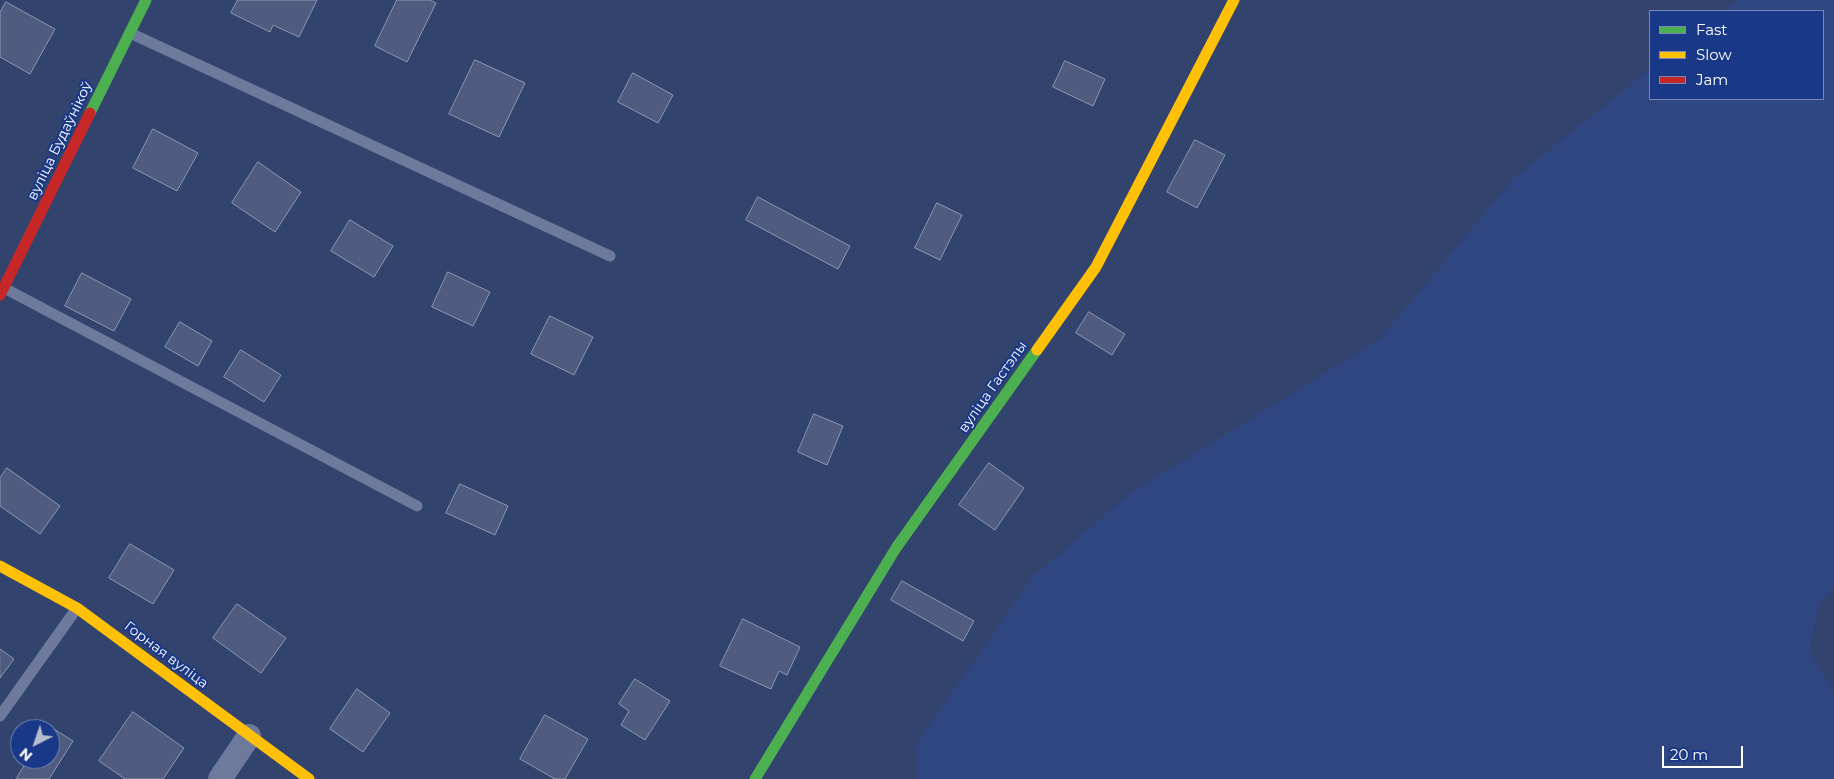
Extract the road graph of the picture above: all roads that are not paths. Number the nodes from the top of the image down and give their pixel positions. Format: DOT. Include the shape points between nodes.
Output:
graph roads {
  1 [pos="146,0"];
  2 [pos="1234,0"];
  3 [pos="130,33"];
  4 [pos="610,256"];
  5 [pos="2,291"];
  6 [pos="417,506"];
  7 [pos="0,566"];
  8 [pos="77,608"];
  9 [pos="0,716"];
  10 [pos="249,736"];
  11 [pos="220,779"];
  12 [pos="309,779"];
  13 [pos="754,779"];
  1 -- 3 [label="street, вуліца Будаўнікоў"];
  2 -- 13 [label="street, вуліца Гастэлы" via="1096,267 896,548"];
  3 -- 4 [label="lane"];
  3 -- 5 [label="street, вуліца Будаўнікоў"];
  5 -- 6 [label="lane"];
  7 -- 8 [label="street, Горная вуліца"];
  8 -- 9 [label="lane"];
  8 -- 10 [label="street, Горная вуліца"];
  10 -- 11 [label="street"];
  10 -- 12 [label="street, Горная вуліца"];
}
